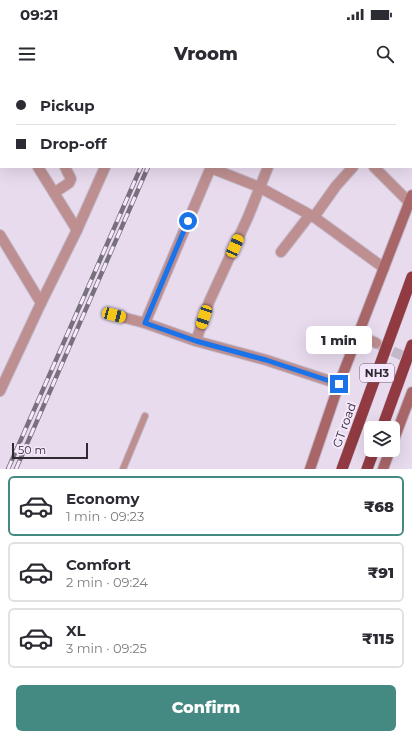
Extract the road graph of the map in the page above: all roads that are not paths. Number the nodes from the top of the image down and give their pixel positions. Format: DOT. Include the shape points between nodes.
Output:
graph roads {
  1 [pos="39,168"];
  2 [pos="66,168"];
  3 [pos="105,168"];
  4 [pos="211,168"];
  5 [pos="213,168"];
  6 [pos="268,168"];
  7 [pos="352,168"];
  8 [pos="375,168"];
  9 [pos="259,187"];
  10 [pos="54,193"];
  11 [pos="411,198"];
  12 [pos="312,217"];
  13 [pos="77,230"];
  14 [pos="0,235"];
  15 [pos="281,252"];
  16 [pos="384,268"];
  17 [pos="412,277"];
  18 [pos="41,303"];
  19 [pos="114,315"];
  20 [pos="145,323"];
  21 [pos="358,335"];
  22 [pos="196,341"];
  23 [pos="376,343"];
  24 [pos="412,345"];
  25 [pos="2,378"];
  26 [pos="339,384"];
  27 [pos="0,391"];
  28 [pos="412,392"];
  29 [pos="145,416"];
  30 [pos="385,421"];
  31 [pos="400,424"];
  32 [pos="371,457"];
  33 [pos="387,457"];
  34 [pos="123,469"];
  35 [pos="310,469"];
  36 [pos="342,469"];
  37 [pos="367,469"];
  38 [pos="383,469"];
  1 -- 10 [label="street"];
  2 -- 10 [label="street" via="71,179"];
  3 -- 13 [label="street"];
  4 -- 20 [label="street"];
  5 -- 9 [label="street"];
  6 -- 9 [label="street"];
  7 -- 12 [label="street"];
  8 -- 11 [label="street"];
  9 -- 12 [label="street"];
  9 -- 22 [label="street" via="209,302"];
  10 -- 13 [label="street"];
  11 -- 16 [label="main road"];
  12 -- 15 [label="street"];
  12 -- 16 [label="street"];
  13 -- 18 [label="street"];
  14 -- 18 [label="street"];
  16 -- 21 [label="main road"];
  17 -- 36 [label="highway, GT road / NH3"];
  18 -- 25 [label="street"];
  19 -- 20 [label="street"];
  20 -- 22 [label="street"];
  21 -- 23 [label="street"];
  21 -- 26 [label="main road"];
  22 -- 26 [label="street"];
  24 -- 30 [label="highway, NH3"];
  25 -- 27 [label="street"];
  26 -- 35 [label="main road"];
  28 -- 31 [label="main road"];
  29 -- 34 [label="lane"];
  32 -- 37 [label="highway"];
  33 -- 38 [label="main road"];
}
